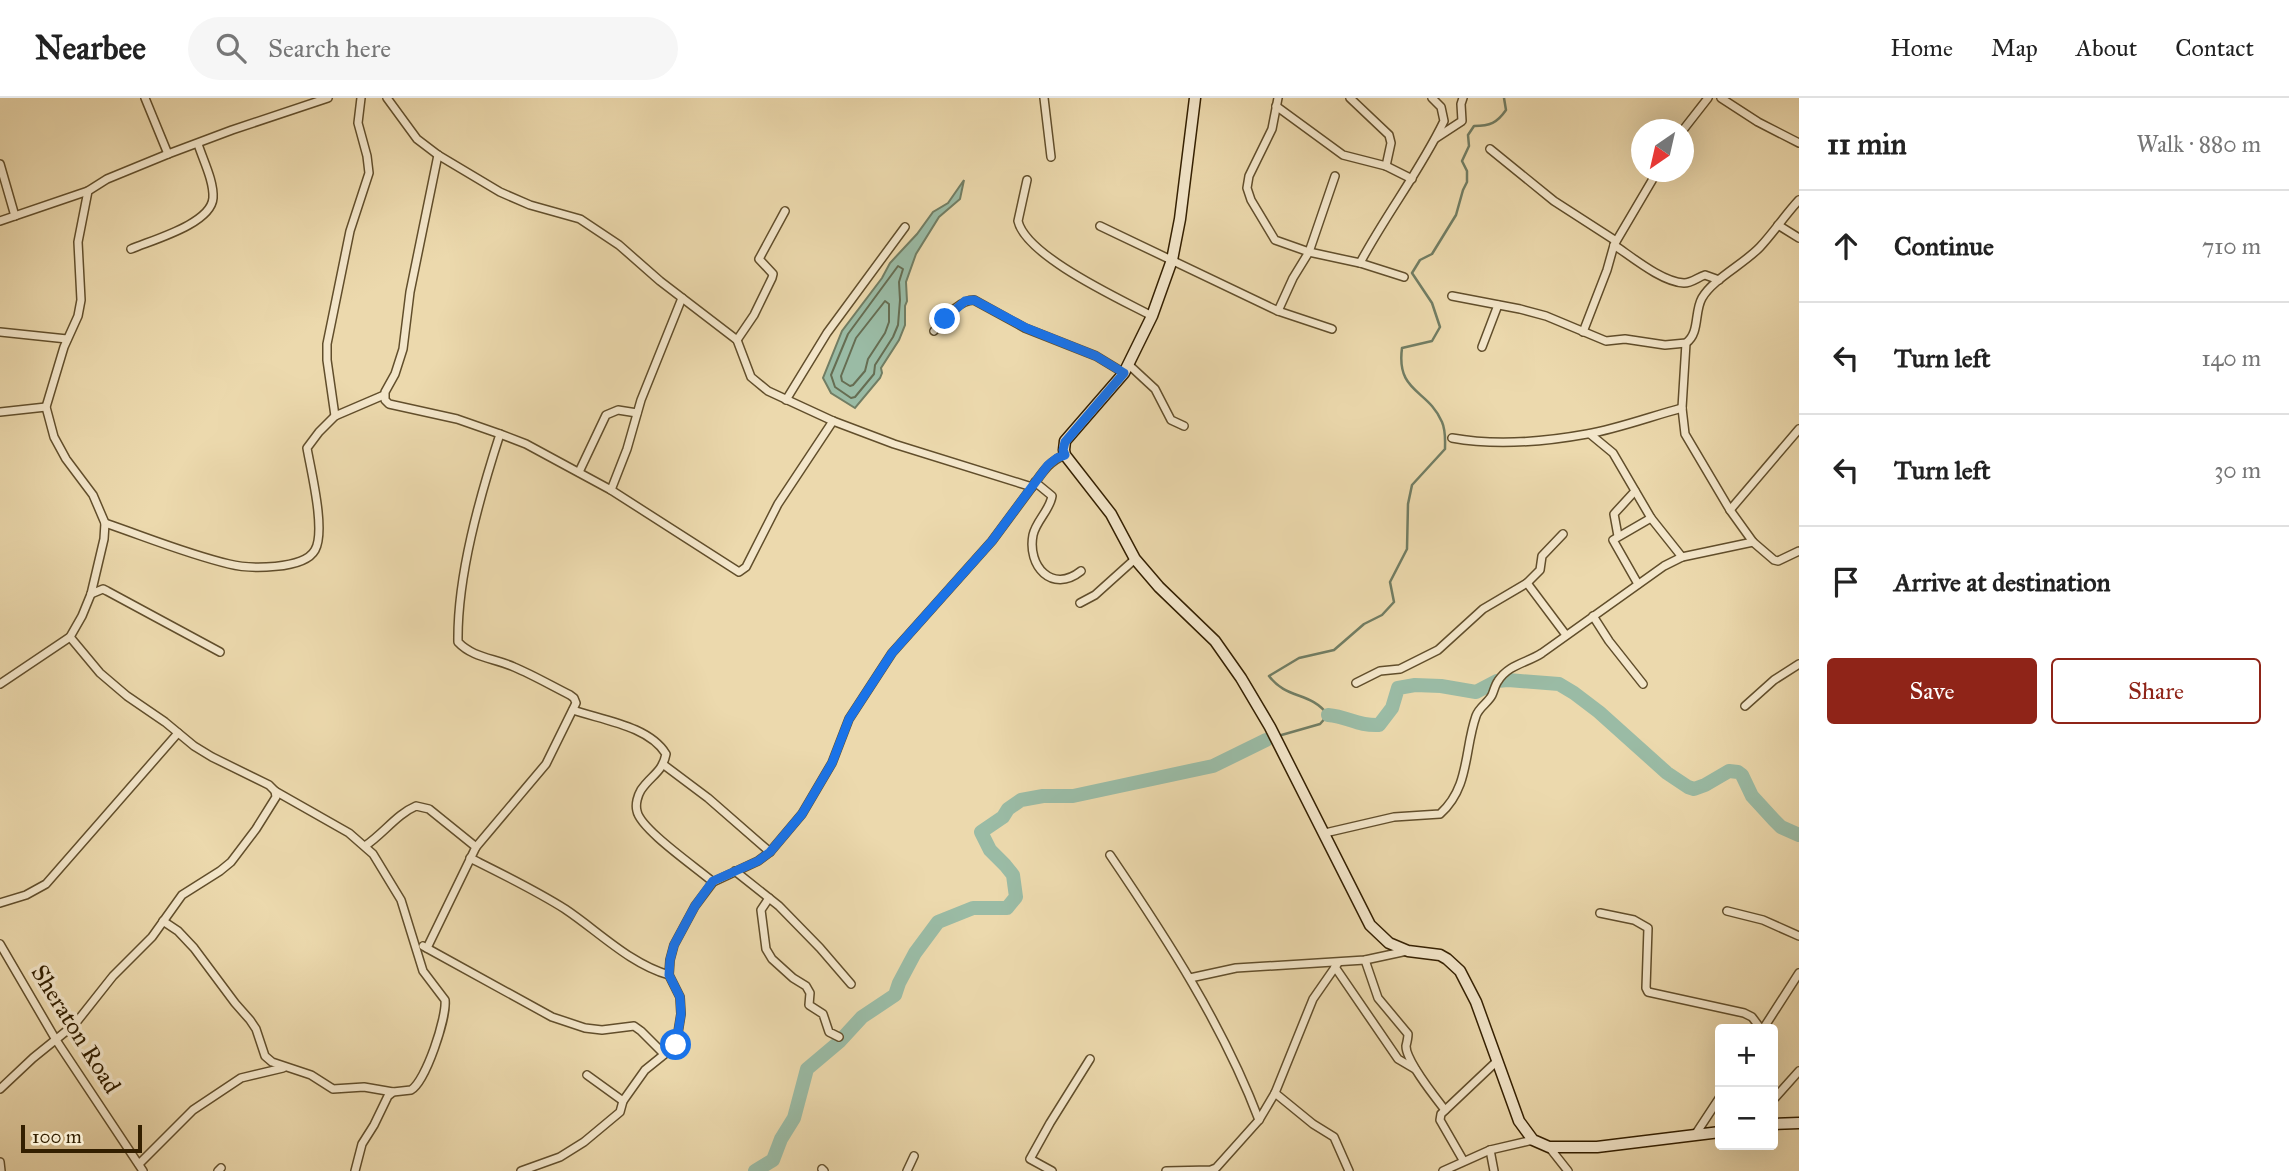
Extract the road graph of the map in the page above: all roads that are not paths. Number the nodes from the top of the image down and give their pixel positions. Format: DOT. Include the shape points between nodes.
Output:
graph roads {
  1 [pos="145,98"];
  2 [pos="328,98"];
  3 [pos="361,98"];
  4 [pos="387,98"];
  5 [pos="1044,98"];
  6 [pos="1195,98"];
  7 [pos="1350,98"];
  8 [pos="1432,98"];
  9 [pos="1463,98"];
  10 [pos="1708,98"];
  11 [pos="1721,98"];
  12 [pos="1277,102"];
  13 [pos="1692,119"];
  14 [pos="1435,138"];
  15 [pos="1799,143"];
  16 [pos="198,144"];
  17 [pos="1490,149"];
  18 [pos="168,154"];
  19 [pos="438,155"];
  20 [pos="1051,157"];
  21 [pos="0,164"];
  22 [pos="1386,166"];
  23 [pos="1335,176"];
  24 [pos="1412,179"];
  25 [pos="1027,180"];
  26 [pos="1651,182"];
  27 [pos="88,191"];
  28 [pos="1799,200"];
  29 [pos="785,211"];
  30 [pos="15,216"];
  31 [pos="0,221"];
  32 [pos="1778,225"];
  33 [pos="1100,226"];
  34 [pos="905,228"];
  35 [pos="1799,238"];
  36 [pos="1615,243"];
  37 [pos="131,248"];
  38 [pos="1309,252"];
  39 [pos="1172,260"];
  40 [pos="1360,263"];
  41 [pos="1404,277"];
  42 [pos="1719,280"];
  43 [pos="1451,296"];
  44 [pos="682,298"];
  45 [pos="1498,305"];
  46 [pos="1278,312"];
  47 [pos="1152,316"];
  48 [pos="1332,329"];
  49 [pos="934,331"];
  50 [pos="0,332"];
  51 [pos="1583,332"];
  52 [pos="67,339"];
  53 [pos="737,340"];
  54 [pos="1686,343"];
  55 [pos="1482,347"];
  56 [pos="1126,368"];
  57 [pos="384,395"];
  58 [pos="786,400"];
  59 [pos="46,407"];
  60 [pos="1682,408"];
  61 [pos="0,412"];
  62 [pos="638,413"];
  63 [pos="335,416"];
  64 [pos="833,421"];
  65 [pos="1184,426"];
  66 [pos="1799,429"];
  67 [pos="500,434"];
  68 [pos="1590,434"];
  69 [pos="1452,438"];
  70 [pos="1065,455"];
  71 [pos="579,472"];
  72 [pos="1033,484"];
  73 [pos="611,491"];
  74 [pos="1635,491"];
  75 [pos="1730,510"];
  76 [pos="1651,518"];
  77 [pos="105,523"];
  78 [pos="1563,534"];
  79 [pos="1618,536"];
  80 [pos="1753,542"];
  81 [pos="1799,551"];
  82 [pos="1682,557"];
  83 [pos="1135,559"];
  84 [pos="1081,571"];
  85 [pos="1527,583"];
  86 [pos="1638,584"];
  87 [pos="91,594"];
  88 [pos="1080,603"];
  89 [pos="1593,616"];
  90 [pos="1566,635"];
  91 [pos="70,638"];
  92 [pos="220,652"];
  93 [pos="1799,664"];
  94 [pos="1356,683"];
  95 [pos="0,684"];
  96 [pos="1643,684"];
  97 [pos="1745,706"];
  98 [pos="573,710"];
  99 [pos="178,733"];
  100 [pos="664,765"];
  101 [pos="275,791"];
  102 [pos="1325,833"];
  103 [pos="365,846"];
  104 [pos="476,847"];
  105 [pos="770,852"];
  106 [pos="1110,855"];
  107 [pos="470,858"];
  108 [pos="735,871"];
  109 [pos="713,881"];
  110 [pos="769,898"];
  111 [pos="0,903"];
  112 [pos="1727,911"];
  113 [pos="1600,913"];
  114 [pos="163,921"];
  115 [pos="1799,936"];
  116 [pos="415,942"];
  117 [pos="0,943"];
  118 [pos="427,948"];
  119 [pos="1408,951"];
  120 [pos="1365,960"];
  121 [pos="1336,965"];
  122 [pos="1799,973"];
  123 [pos="669,975"];
  124 [pos="1190,978"];
  125 [pos="851,984"];
  126 [pos="1758,1024"];
  127 [pos="1765,1024"];
  128 [pos="839,1037"];
  129 [pos="56,1040"];
  130 [pos="664,1054"];
  131 [pos="1090,1059"];
  132 [pos="1496,1062"];
  133 [pos="283,1068"];
  134 [pos="1415,1069"];
  135 [pos="1799,1071"];
  136 [pos="587,1075"];
  137 [pos="0,1089"];
  138 [pos="393,1092"];
  139 [pos="1275,1093"];
  140 [pos="1778,1094"];
  141 [pos="623,1101"];
  142 [pos="1715,1105"];
  143 [pos="1445,1110"];
  144 [pos="1259,1120"];
  145 [pos="1799,1123"];
  146 [pos="1778,1124"];
  147 [pos="1715,1133"];
  148 [pos="1695,1135"];
  149 [pos="1532,1140"];
  150 [pos="1549,1147"];
  151 [pos="1490,1150"];
  152 [pos="914,1156"];
  153 [pos="1463,1160"];
  154 [pos="0,1162"];
  155 [pos="141,1168"];
  156 [pos="2,1171"];
  157 [pos="355,1171"];
  158 [pos="521,1171"];
  159 [pos="907,1171"];
  160 [pos="1052,1171"];
  161 [pos="1166,1171"];
  162 [pos="1349,1171"];
  163 [pos="1443,1171"];
  164 [pos="1494,1171"];
  165 [pos="1568,1171"];
  1 -- 18 [label="street"];
  2 -- 16 [label="street"];
  3 -- 63 [label="street" via="358,123 369,173 350,231 327,344"];
  4 -- 19 [label="street" via="417,139"];
  5 -- 20 [label="street"];
  6 -- 39 [label="street"];
  7 -- 22 [label="street" via="1391,139"];
  8 -- 14 [label="street" via="1444,121"];
  9 -- 14 [label="street" via="1462,121"];
  10 -- 13 [label="street"];
  11 -- 15 [label="street"];
  12 -- 22 [label="street" via="1343,155"];
  12 -- 38 [label="street" via="1272,129 1248,176 1247,188 1275,240"];
  14 -- 24 [label="street"];
  16 -- 18 [label="street"];
  16 -- 37 [label="street" via="213,195 211,206 193,223"];
  17 -- 36 [label="street"];
  18 -- 27 [label="street"];
  19 -- 44 [label="street" via="512,199 592,225"];
  19 -- 57 [label="street" via="402,349"];
  21 -- 30 [label="street"];
  22 -- 24 [label="street"];
  23 -- 38 [label="street"];
  24 -- 40 [label="street"];
  25 -- 47 [label="street" via="1018,221 1029,242"];
  26 -- 36 [label="street"];
  27 -- 30 [label="street"];
  27 -- 52 [label="street" via="78,242 81,300"];
  28 -- 32 [label="street"];
  29 -- 53 [label="street" via="759,259 772,278"];
  30 -- 31 [label="street"];
  32 -- 35 [label="street"];
  32 -- 42 [label="street"];
  33 -- 39 [label="street"];
  34 -- 58 [label="street" via="827,333"];
  36 -- 42 [label="street" via="1649,269 1681,283 1705,275"];
  36 -- 51 [label="street"];
  38 -- 40 [label="street"];
  38 -- 46 [label="street"];
  39 -- 46 [label="street"];
  39 -- 47 [label="street"];
  40 -- 41 [label="street"];
  42 -- 54 [label="street" via="1701,299 1693,335"];
  43 -- 45 [label="street"];
  44 -- 53 [label="street"];
  44 -- 62 [label="street"];
  45 -- 51 [label="street" via="1546,316"];
  45 -- 55 [label="street"];
  46 -- 48 [label="street"];
  47 -- 56 [label="street"];
  49 -- 56 [label="street" via="958,306 974,300 1026,328"];
  50 -- 52 [label="street"];
  51 -- 54 [label="street" via="1606,341"];
  52 -- 59 [label="street"];
  53 -- 58 [label="street" via="751,377"];
  54 -- 60 [label="street"];
  56 -- 65 [label="street" via="1155,389 1171,420"];
  56 -- 70 [label="street" via="1065,442"];
  57 -- 63 [label="street"];
  57 -- 67 [label="street" via="389,404"];
  58 -- 64 [label="street"];
  59 -- 61 [label="street"];
  59 -- 77 [label="street" via="54,438 93,495"];
  60 -- 68 [label="street"];
  60 -- 75 [label="street" via="1685,434"];
  62 -- 71 [label="street" via="618,410 606,415"];
  62 -- 73 [label="street"];
  63 -- 77 [label="street" via="307,448 320,527 314,552 303,560 262,568 230,564"];
  64 -- 72 [label="street" via="894,444"];
  64 -- 73 [label="street" via="778,503 743,571 729,567"];
  66 -- 75 [label="street"];
  67 -- 71 [label="street"];
  67 -- 98 [label="street" via="467,561 458,642 476,655 513,666 570,695 575,698"];
  68 -- 69 [label="street" via="1527,442"];
  68 -- 74 [label="street" via="1613,453"];
  70 -- 72 [label="street" via="1048,465"];
  70 -- 83 [label="street" via="1111,514"];
  71 -- 73 [label="street"];
  72 -- 84 [label="street" via="1052,496 1033,533 1037,564 1055,580 1068,580"];
  72 -- 105 [label="street" via="992,541 892,653 849,719 832,763 802,814"];
  74 -- 76 [label="street"];
  74 -- 79 [label="street" via="1614,514"];
  75 -- 80 [label="street"];
  76 -- 79 [label="street"];
  76 -- 82 [label="street"];
  77 -- 87 [label="street"];
  78 -- 85 [label="street" via="1541,558 1540,570"];
  79 -- 86 [label="street" via="1614,542"];
  80 -- 81 [label="street" via="1778,561"];
  80 -- 82 [label="street"];
  82 -- 86 [label="street"];
  83 -- 88 [label="street"];
  83 -- 102 [label="street" via="1215,641 1241,678"];
  85 -- 90 [label="street"];
  85 -- 94 [label="street" via="1483,609 1438,650"];
  86 -- 89 [label="street"];
  87 -- 91 [label="street"];
  87 -- 92 [label="street" via="107,591"];
  89 -- 90 [label="street"];
  89 -- 96 [label="street"];
  90 -- 102 [label="street" via="1541,654 1517,663 1497,681 1476,716 1459,791 1440,814 1394,817"];
  91 -- 95 [label="street"];
  91 -- 99 [label="street" via="110,683"];
  93 -- 97 [label="street"];
  98 -- 100 [label="street" via="652,738 666,754"];
  98 -- 104 [label="street" via="545,764"];
  99 -- 101 [label="street"];
  99 -- 111 [label="street" via="46,884"];
  100 -- 105 [label="street"];
  100 -- 109 [label="street" via="642,789 636,813 668,846"];
  101 -- 103 [label="street"];
  101 -- 114 [label="street" via="274,803 231,862 182,895"];
  102 -- 119 [label="street" via="1370,925 1389,943"];
  103 -- 104 [label="street" via="416,806 429,809"];
  103 -- 116 [label="street" via="401,900"];
  104 -- 107 [label="street"];
  105 -- 108 [label="street"];
  106 -- 124 [label="street"];
  107 -- 118 [label="street"];
  107 -- 123 [label="street" via="563,908 639,961"];
  108 -- 109 [label="street"];
  108 -- 110 [label="street"];
  109 -- 123 [label="street" via="674,945"];
  110 -- 125 [label="street"];
  110 -- 128 [label="street" via="761,910 769,954 806,986 809,1005 823,1013 827,1029"];
  112 -- 115 [label="street"];
  113 -- 126 [label="street" via="1648,928 1648,992 1744,1013"];
  114 -- 129 [label="street"];
  114 -- 133 [label="street" via="194,948 256,1028 265,1056"];
  116 -- 118 [label="street"];
  116 -- 138 [label="street" via="423,971 442,994 446,1007 420,1081 411,1090"];
  117 -- 129 [label="street, Sheraton Road"];
  118 -- 130 [label="street" via="552,1017 602,1030 634,1026"];
  119 -- 120 [label="street"];
  119 -- 132 [label="street" via="1440,956 1460,971"];
  120 -- 121 [label="street"];
  120 -- 134 [label="street" via="1378,998 1408,1034 1406,1047"];
  121 -- 124 [label="street" via="1236,968"];
  121 -- 134 [label="street" via="1398,1059"];
  121 -- 139 [label="street" via="1312,999"];
  122 -- 127 [label="street"];
  123 -- 130 [label="street" via="680,997 681,1014 676,1045"];
  124 -- 144 [label="street" via="1234,1060"];
  129 -- 137 [label="street"];
  129 -- 155 [label="street, Sheraton Road"];
  130 -- 141 [label="street" via="645,1070"];
  131 -- 160 [label="street" via="1030,1159"];
  132 -- 143 [label="street"];
  132 -- 149 [label="street" via="1519,1121"];
  133 -- 138 [label="street" via="311,1075 333,1089 364,1087"];
  133 -- 155 [label="street" via="241,1078 193,1110"];
  134 -- 143 [label="street"];
  135 -- 140 [label="street"];
  136 -- 141 [label="street"];
  138 -- 157 [label="street" via="362,1144"];
  139 -- 144 [label="street"];
  139 -- 162 [label="street" via="1334,1137"];
  141 -- 158 [label="street" via="620,1112 584,1142 560,1157"];
  142 -- 148 [label="street"];
  143 -- 153 [label="street" via="1440,1120"];
  144 -- 161 [label="street" via="1216,1168"];
  145 -- 146 [label="street"];
  147 -- 148 [label="street"];
  148 -- 150 [label="street" via="1597,1147"];
  149 -- 150 [label="street"];
  149 -- 151 [label="street"];
  150 -- 165 [label="street"];
  151 -- 153 [label="street"];
  151 -- 164 [label="street"];
  152 -- 159 [label="street"];
  153 -- 163 [label="street"];
  154 -- 156 [label="street"];
}
